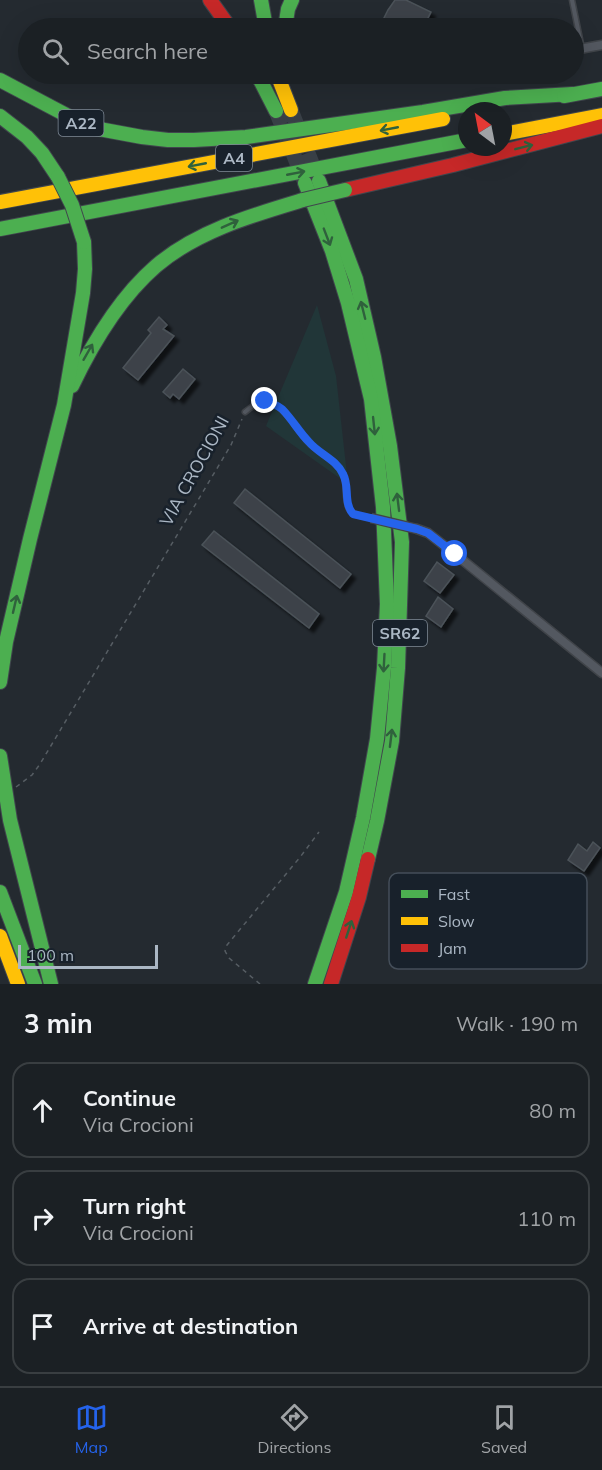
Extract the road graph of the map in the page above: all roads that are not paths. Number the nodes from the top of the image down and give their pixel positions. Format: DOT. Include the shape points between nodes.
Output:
graph roads {
  1 [pos="210,0"];
  2 [pos="261,0"];
  3 [pos="292,0"];
  4 [pos="572,0"];
  5 [pos="223,18"];
  6 [pos="264,18"];
  7 [pos="287,18"];
  8 [pos="574,18"];
  9 [pos="602,45"];
  10 [pos="584,48"];
  11 [pos="0,69"];
  12 [pos="0,80"];
  13 [pos="262,84"];
  14 [pos="281,84"];
  15 [pos="285,84"];
  16 [pos="19,88"];
  17 [pos="602,89"];
  18 [pos="573,94"];
  19 [pos="512,106"];
  20 [pos="276,111"];
  21 [pos="602,115"];
  22 [pos="0,116"];
  23 [pos="458,116"];
  24 [pos="602,126"];
  25 [pos="512,132"];
  26 [pos="269,135"];
  27 [pos="458,142"];
  28 [pos="176,196"];
  29 [pos="0,202"];
  30 [pos="0,229"];
  31 [pos="0,238"];
  32 [pos="64,405"];
  33 [pos="245,412"];
  34 [pos="370,518"];
  35 [pos="602,672"];
  36 [pos="0,682"];
  37 [pos="0,756"];
  38 [pos="0,892"];
  39 [pos="0,936"];
  40 [pos="18,984"];
  41 [pos="35,984"];
  42 [pos="51,984"];
  43 [pos="315,984"];
  44 [pos="331,984"];
  1 -- 5 [label="highway"];
  2 -- 6 [label="highway"];
  3 -- 7 [label="highway"];
  4 -- 8 [label="lane"];
  9 -- 10 [label="street"];
  11 -- 16 [label="highway, A22"];
  12 -- 16 [label="highway, A22"];
  13 -- 20 [label="highway"];
  14 -- 15 [label="highway" via="289,104"];
  16 -- 26 [label="highway, A22" via="64,115 115,133 203,141"];
  17 -- 18 [label="highway, A4"];
  18 -- 19 [label="highway, A4"];
  18 -- 26 [label="highway, A4" via="504,99"];
  21 -- 25 [label="highway"];
  22 -- 32 [label="highway, bridge" via="42,153 72,205 84,242 86,269"];
  23 -- 29 [label="highway, A4, one-way"];
  32 -- 24 [label="highway, one-way, bridge" via="103,327 158,264 188,244 236,221 303,200"];
  28 -- 27 [label="highway, A4, one-way"];
  28 -- 30 [label="highway, A4"];
  28 -- 31 [label="highway" via="86,221"];
  36 -- 32 [label="highway, one-way" via="6,642"];
  33 -- 34 [label="lane, VIA CROCIONI" via="265,401 282,409 311,445 338,466 344,475 347,502 353,514"];
  34 -- 35 [label="street, VIA CROCIONI, bridge" via="428,533"];
  37 -- 42 [label="highway" via="9,820"];
  38 -- 41 [label="highway"];
  39 -- 40 [label="highway"];
  44 -- 43 [label="highway, SR62, one-way" via="360,897 392,741 402,542 375,357 356,279 312,182 348,303 370,399 383,507 387,604 377,739 363,818 346,892"];
}
